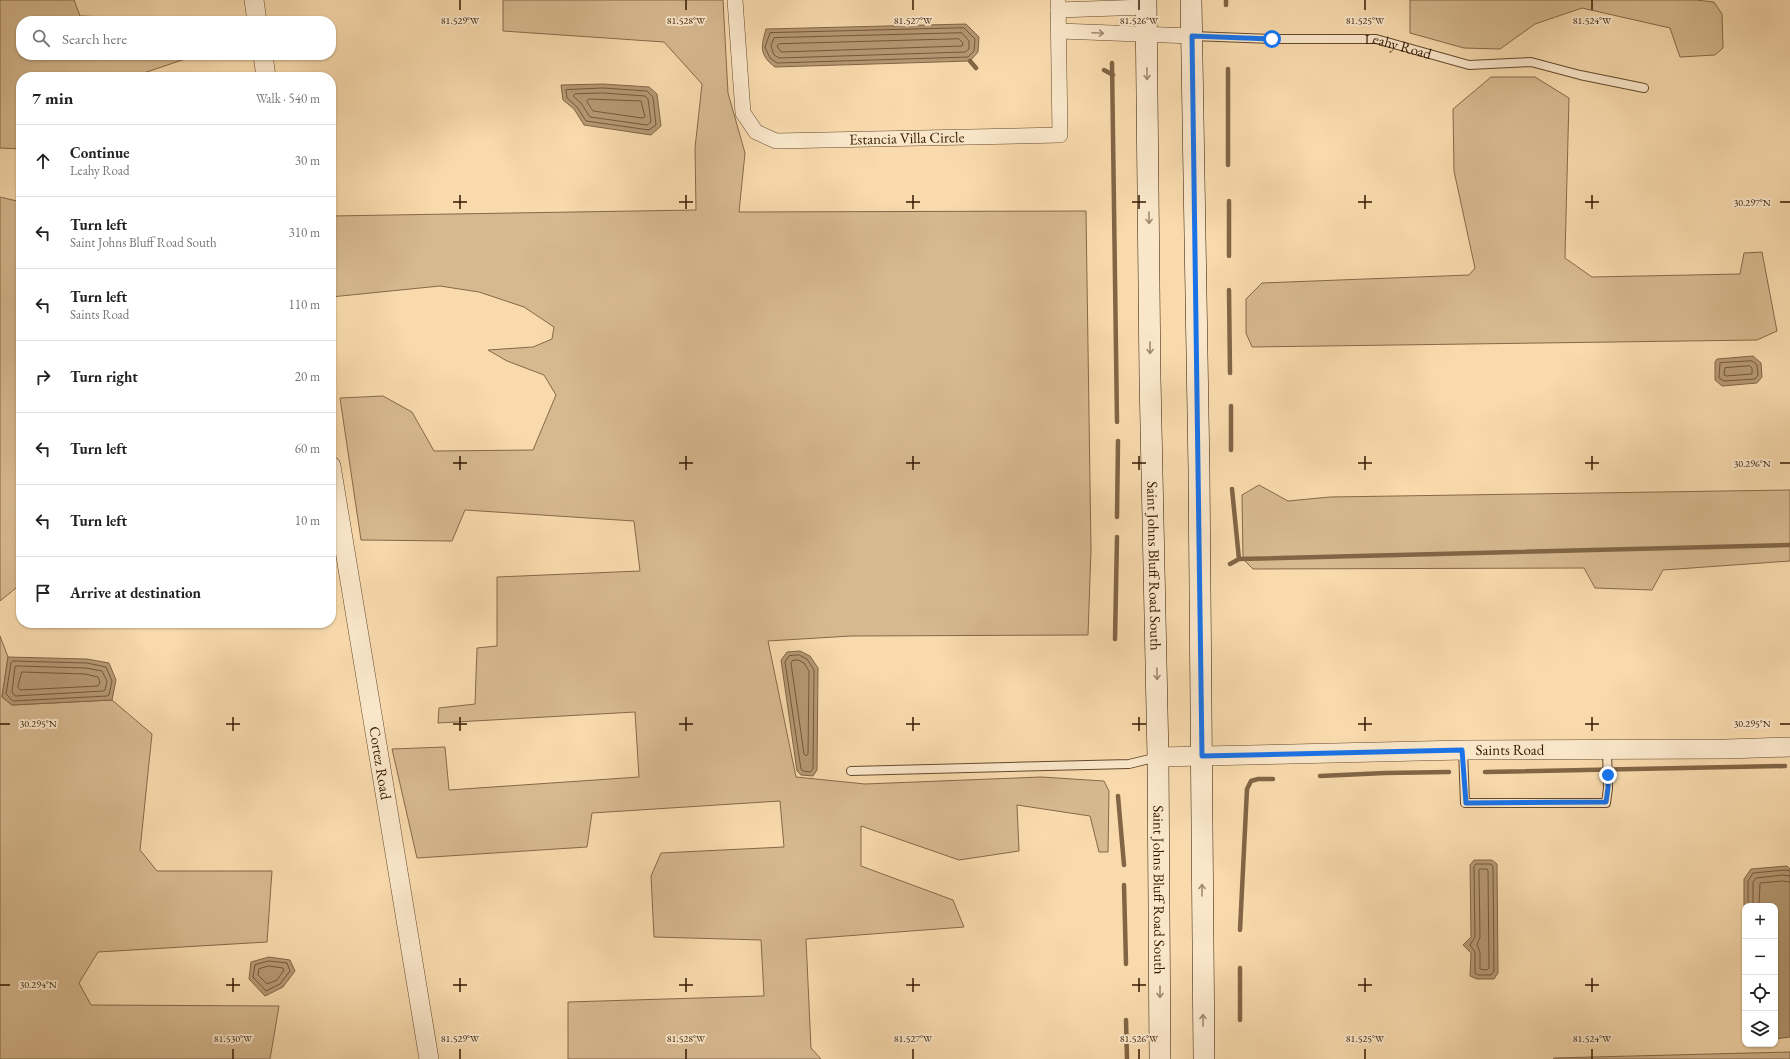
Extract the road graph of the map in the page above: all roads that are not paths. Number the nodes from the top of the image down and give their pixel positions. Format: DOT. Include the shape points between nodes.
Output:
graph roads {
  1 [pos="254,0"];
  2 [pos="735,0"];
  3 [pos="1191,0"];
  4 [pos="1146,4"];
  5 [pos="1058,5"];
  6 [pos="256,16"];
  7 [pos="1059,31"];
  8 [pos="1147,35"];
  9 [pos="1192,36"];
  10 [pos="264,60"];
  11 [pos="265,72"];
  12 [pos="1644,88"];
  13 [pos="336,496"];
  14 [pos="1790,747"];
  15 [pos="1607,749"];
  16 [pos="1462,750"];
  17 [pos="1202,756"];
  18 [pos="1158,757"];
  19 [pos="851,772"];
  20 [pos="429,1059"];
  21 [pos="1160,1059"];
  22 [pos="1204,1059"];
  1 -- 6 [label="street"];
  2 -- 7 [label="street, Estancia Villa Circle" via="743,113 756,132 776,141 1060,135"];
  3 -- 9 [label="main road"];
  4 -- 5 [label="street"];
  4 -- 8 [label="main road, Saint Johns Bluff Road South"];
  5 -- 7 [label="street, Estancia Villa Circle"];
  7 -- 8 [label="street, Leahy Road, one-way"];
  8 -- 9 [label="street, Leahy Road"];
  8 -- 18 [label="main road, Saint Johns Bluff Road South, one-way" via="1150,378"];
  9 -- 12 [label="lane, Leahy Road" via="1376,39 1469,65 1531,62"];
  9 -- 17 [label="main road"];
  10 -- 11 [label="street"];
  13 -- 20 [label="street, Cortez Road"];
  14 -- 15 [label="street, Saints Road"];
  15 -- 16 [label="street, Saints Road"];
  15 -- 16 [label="lane" via="1606,802 1590,803 1466,803"];
  16 -- 17 [label="street, Saints Road"];
  17 -- 18 [label="street, Saints Road"];
  22 -- 17 [label="main road, one-way"];
  18 -- 19 [label="lane" via="1129,764"];
  18 -- 21 [label="main road, Saint Johns Bluff Road South, one-way"];
}
